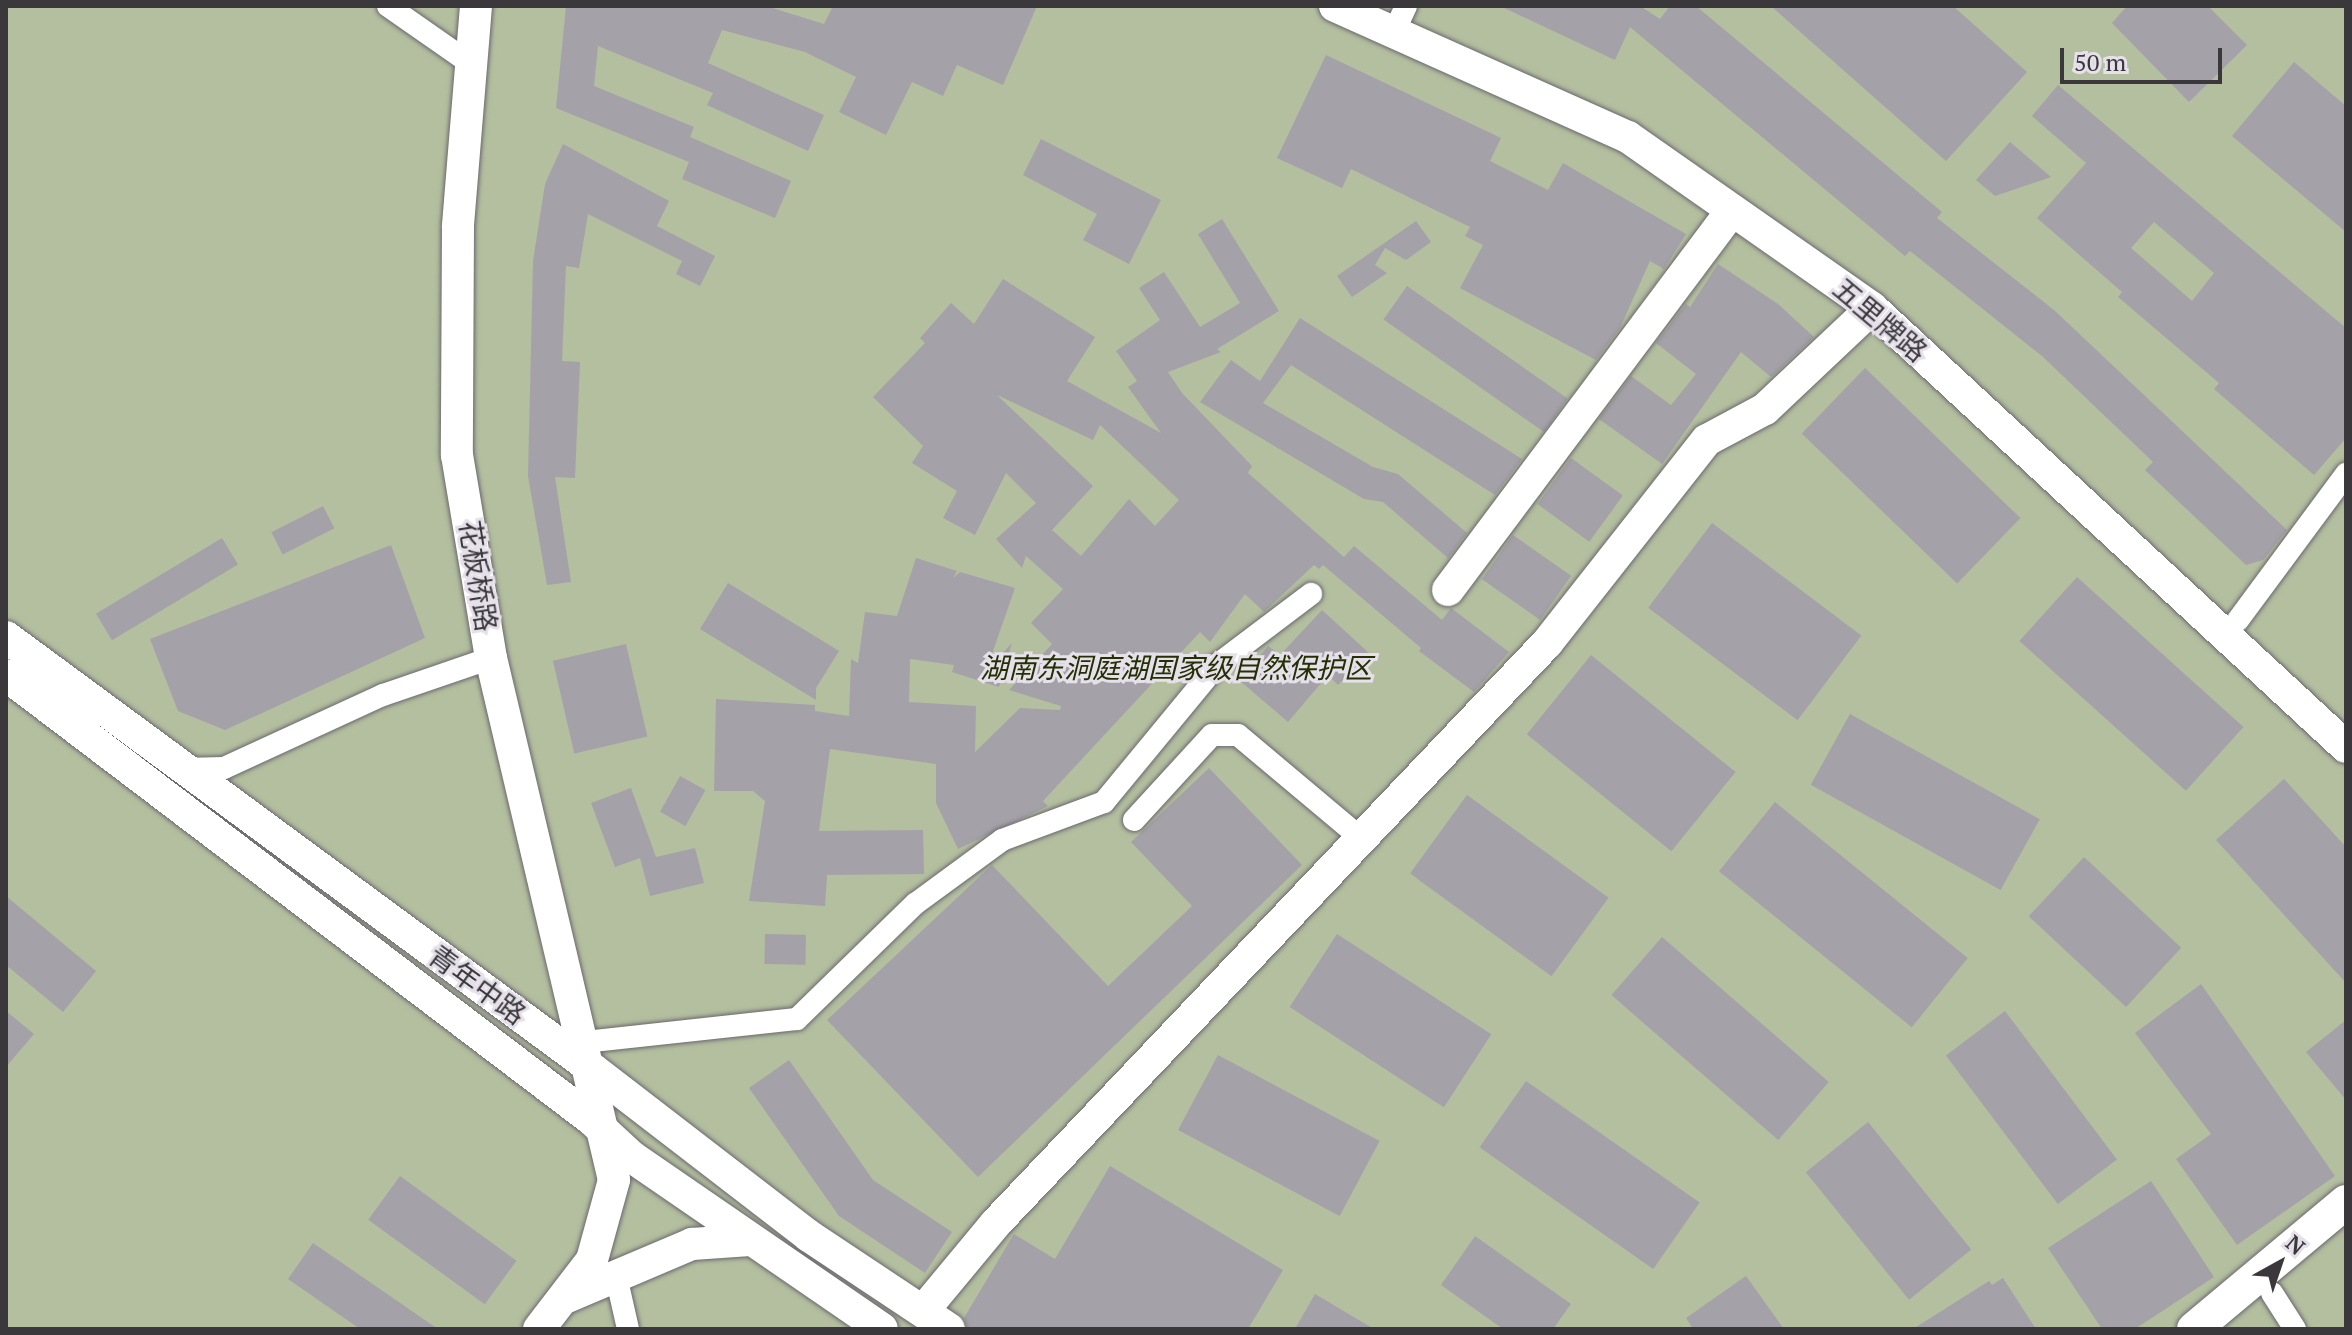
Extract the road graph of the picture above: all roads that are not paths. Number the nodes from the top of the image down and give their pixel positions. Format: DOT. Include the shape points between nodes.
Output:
graph roads {
  1 [pos="388,6"];
  2 [pos="476,6"];
  3 [pos="1335,6"];
  4 [pos="1396,15"];
  5 [pos="471,64"];
  6 [pos="1732,210"];
  7 [pos="1872,308"];
  8 [pos="2346,474"];
  9 [pos="1448,590"];
  10 [pos="1311,594"];
  11 [pos="2238,620"];
  12 [pos="6,637"];
  13 [pos="491,658"];
  14 [pos="6,675"];
  15 [pos="2346,720"];
  16 [pos="2346,747"];
  17 [pos="179,769"];
  18 [pos="1134,820"];
  19 [pos="1362,839"];
  20 [pos="588,1055"];
  21 [pos="606,1133"];
  22 [pos="2346,1202"];
  23 [pos="2346,1232"];
  24 [pos="750,1240"];
  25 [pos="616,1276"];
  26 [pos="2272,1293"];
  27 [pos="567,1297"];
  28 [pos="923,1311"];
  29 [pos="539,1329"];
  30 [pos="628,1329"];
  31 [pos="882,1329"];
  32 [pos="949,1329"];
  33 [pos="2194,1329"];
  34 [pos="2229,1329"];
  35 [pos="2295,1329"];
  1 -- 5 [label="street"];
  2 -- 5 [label="main road, 花板桥路"];
  3 -- 4 [label="main road, 五里牌路"];
  4 -- 6 [label="main road, 五里牌路" via="1628,137"];
  4 -- 11 [label="main road, 五里牌路" via="1638,120 1885,293"];
  5 -- 13 [label="main road, 花板桥路" via="458,227 457,455"];
  6 -- 7 [label="main road, 五里牌路"];
  6 -- 9 [label="main road"];
  7 -- 16 [label="main road, 五里牌路"];
  7 -- 19 [label="main road" via="1765,409 1707,440 1547,643 1455,734"];
  8 -- 11 [label="street"];
  10 -- 20 [label="street" via="1217,665 1104,802 1002,840 915,904 797,1019"];
  11 -- 15 [label="main road, 五里牌路"];
  12 -- 17 [label="main road, 青年中路"];
  13 -- 17 [label="street" via="383,695 224,768"];
  13 -- 20 [label="main road, 花板桥路"];
  14 -- 21 [label="main road, 青年中路"];
  17 -- 20 [label="main road, 青年中路"];
  18 -- 19 [label="street" via="1212,735 1238,735"];
  19 -- 28 [label="main road" via="996,1223"];
  20 -- 21 [label="main road, 花板桥路"];
  20 -- 28 [label="main road, 青年中路" via="809,1236"];
  21 -- 24 [label="main road, 青年中路"];
  21 -- 27 [label="main road, 花板桥路" via="614,1180 592,1260"];
  22 -- 33 [label="main road"];
  23 -- 26 [label="main road"];
  24 -- 25 [label="main road" via="692,1244"];
  24 -- 31 [label="main road, 青年中路"];
  25 -- 27 [label="main road"];
  25 -- 30 [label="street"];
  26 -- 34 [label="main road"];
  26 -- 35 [label="street"];
  27 -- 29 [label="main road, 花板桥路"];
  28 -- 32 [label="main road, 青年中路"];
}
